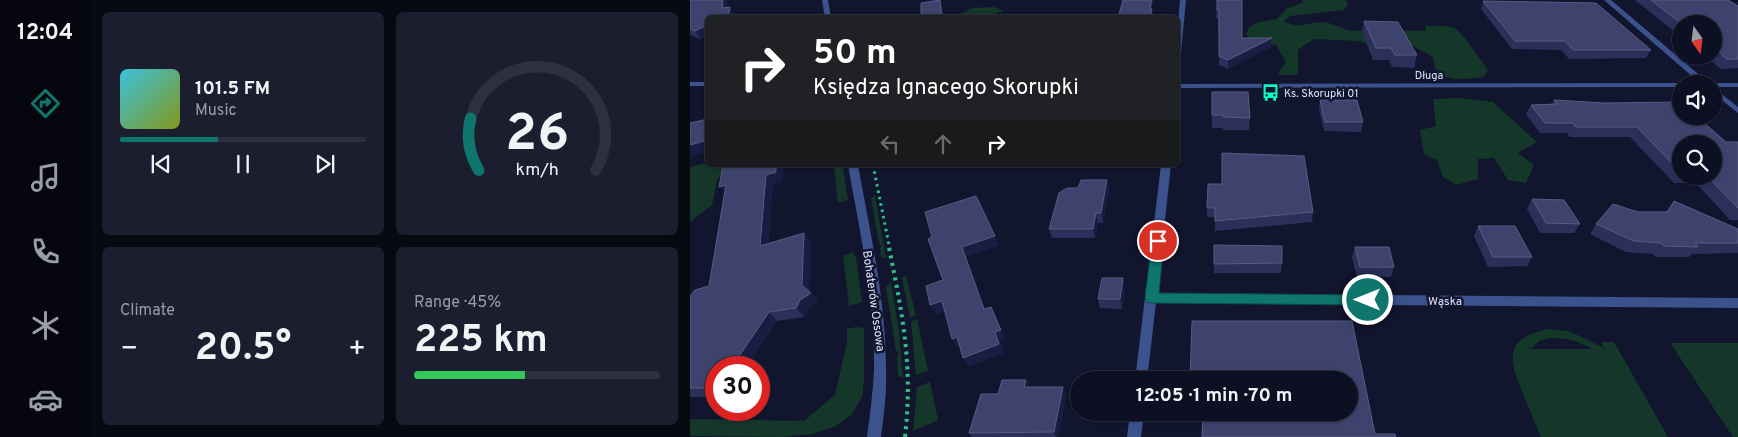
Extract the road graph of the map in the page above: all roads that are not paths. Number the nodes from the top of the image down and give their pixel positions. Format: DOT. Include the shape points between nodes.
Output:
graph roads {
  1 [pos="825,0"];
  2 [pos="1183,0"];
  3 [pos="1607,0"];
  4 [pos="828,15"];
  5 [pos="1180,32"];
  6 [pos="1695,75"];
  7 [pos="690,84"];
  8 [pos="705,84"];
  9 [pos="1722,85"];
  10 [pos="1738,85"];
  11 [pos="1180,86"];
  12 [pos="1672,86"];
  13 [pos="1722,97"];
  14 [pos="1738,111"];
  15 [pos="853,167"];
  16 [pos="1166,167"];
  17 [pos="1152,298"];
  18 [pos="1738,303"];
  19 [pos="1142,371"];
  20 [pos="1136,421"];
  21 [pos="874,437"];
  22 [pos="1134,437"];
  1 -- 4 [label="street"];
  2 -- 5 [label="street"];
  3 -- 6 [label="street"];
  7 -- 8 [label="street"];
  9 -- 10 [label="street"];
  11 -- 12 [label="street, Długa"];
  13 -- 14 [label="street"];
  15 -- 21 [label="street, Bohaterów Ossowa" via="881,347 880,401"];
  16 -- 17 [label="street"];
  17 -- 18 [label="street, Wąska"];
  17 -- 19 [label="street"];
  20 -- 22 [label="street"];
}
